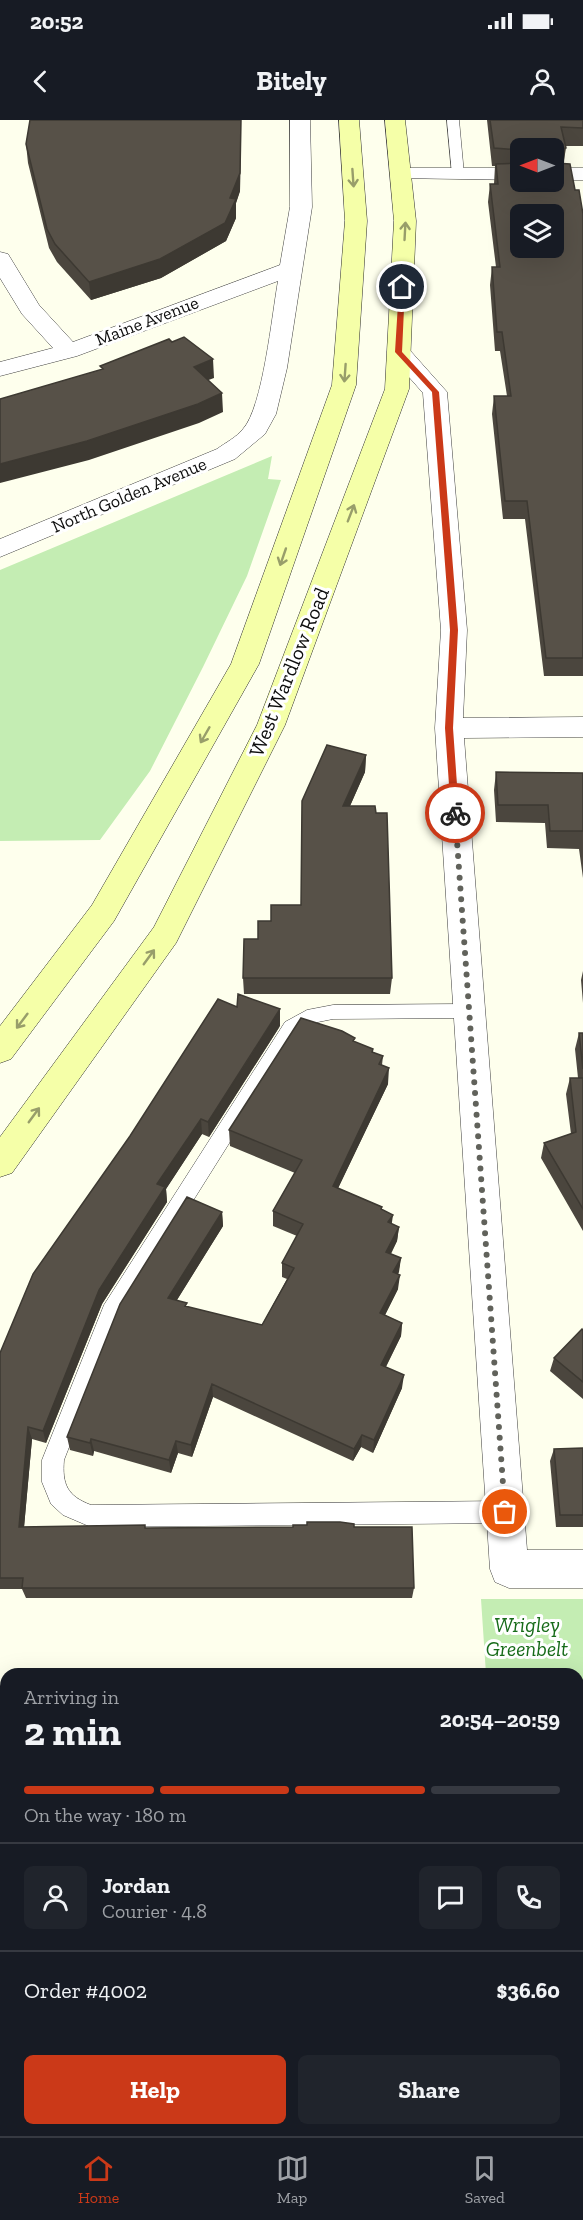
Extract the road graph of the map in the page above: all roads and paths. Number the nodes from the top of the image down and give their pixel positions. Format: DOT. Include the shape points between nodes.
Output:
graph roads {
  1 [pos="300,120"];
  2 [pos="349,120"];
  3 [pos="395,120"];
  4 [pos="453,120"];
  5 [pos="400,174"];
  6 [pos="458,174"];
  7 [pos="510,174"];
  8 [pos="564,174"];
  9 [pos="583,174"];
  10 [pos="0,259"];
  11 [pos="293,268"];
  12 [pos="69,351"];
  13 [pos="399,352"];
  14 [pos="0,369"];
  15 [pos="0,549"];
  16 [pos="583,727"];
  17 [pos="449,728"];
  18 [pos="469,1011"];
  19 [pos="0,1050"];
  20 [pos="0,1162"];
  21 [pos="505,1512"];
  22 [pos="583,1569"];
  1 -- 11 [label="street" via="301,207"];
  2 -- 19 [label="main road, West Wardlow Road, one-way" via="356,221 344,385 246,664 103,913"];
  3 -- 5 [label="main road, West Wardlow Road"];
  4 -- 6 [label="lane"];
  5 -- 6 [label="street"];
  13 -- 5 [label="main road, West Wardlow Road, one-way" via="405,221"];
  6 -- 7 [label="street"];
  8 -- 9 [label="street"];
  10 -- 12 [label="street" via="30,309"];
  11 -- 12 [label="street, Maine Avenue"];
  11 -- 15 [label="street, North Golden Avenue" via="264,414 253,434 226,454"];
  12 -- 14 [label="street, Maine Avenue"];
  13 -- 17 [label="street" via="435,392 454,630"];
  20 -- 13 [label="main road, West Wardlow Road, one-way" via="165,935 271,725 397,390"];
  16 -- 17 [label="street"];
  17 -- 18 [label="street"];
  18 -- 21 [label="street"];
  18 -- 21 [label="lane" via="333,1012 314,1015 292,1027 111,1312 53,1460 51,1478 55,1496 74,1510 91,1516"];
  21 -- 22 [label="street" via="509,1569"];
}
